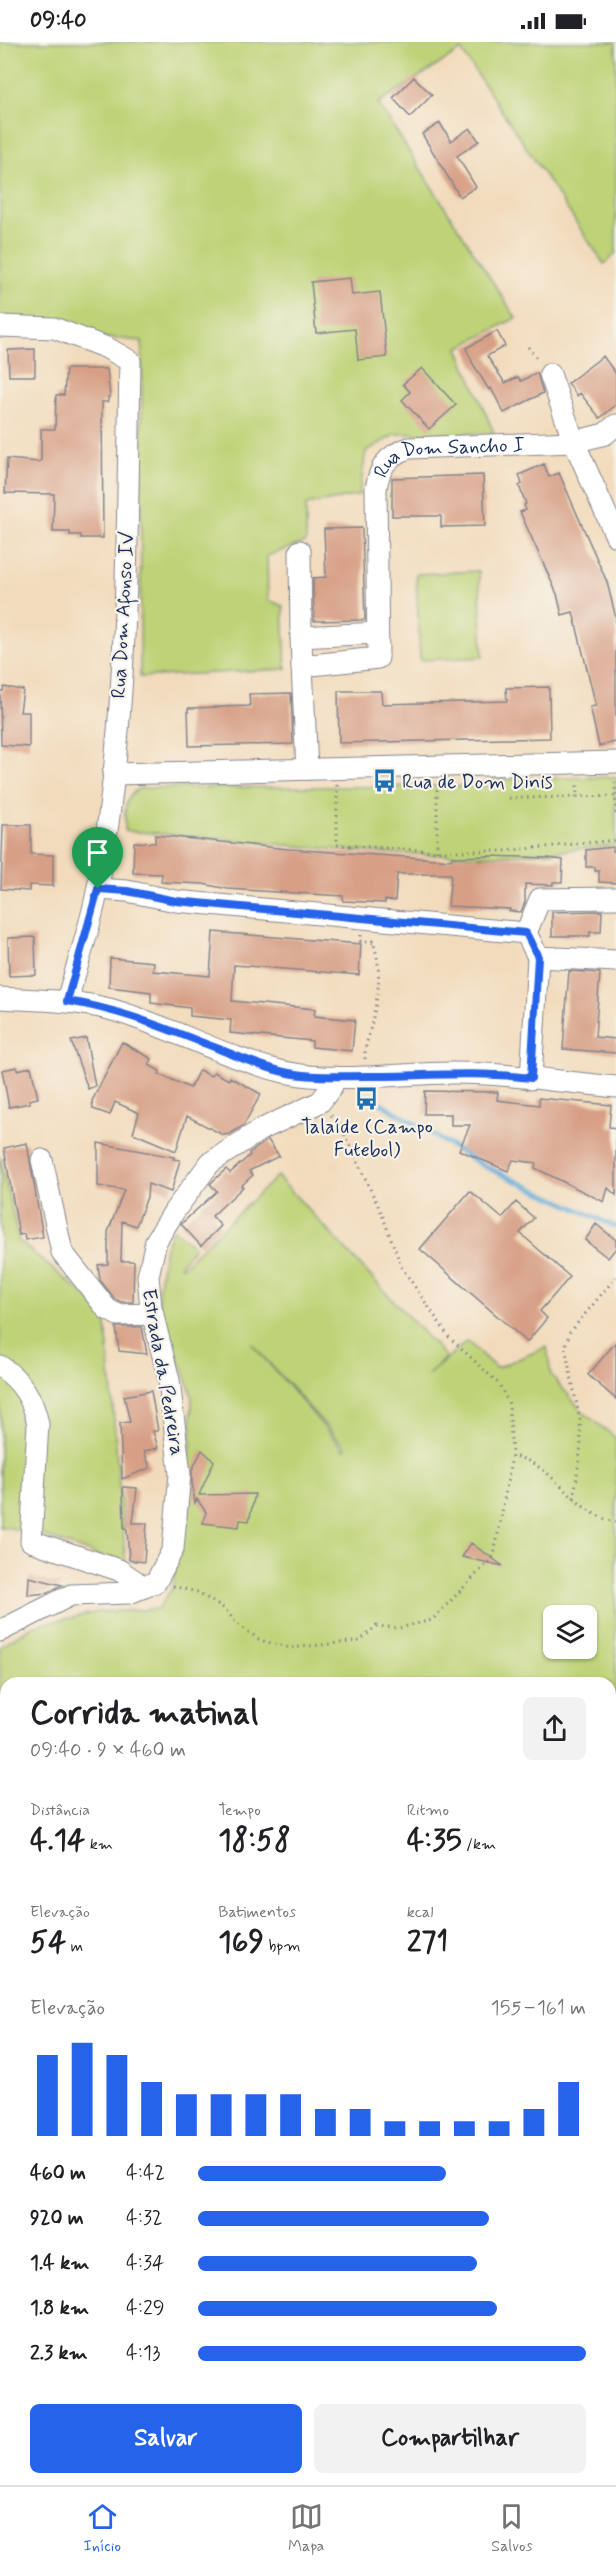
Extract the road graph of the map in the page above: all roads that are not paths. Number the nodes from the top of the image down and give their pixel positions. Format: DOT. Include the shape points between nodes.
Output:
graph roads {
  1 [pos="0,326"];
  2 [pos="550,374"];
  3 [pos="616,424"];
  4 [pos="574,442"];
  5 [pos="616,536"];
  6 [pos="300,551"];
  7 [pos="377,633"];
  8 [pos="301,637"];
  9 [pos="302,666"];
  10 [pos="616,762"];
  11 [pos="308,769"];
  12 [pos="113,774"];
  13 [pos="98,889"];
  14 [pos="616,898"];
  15 [pos="526,933"];
  16 [pos="538,957"];
  17 [pos="616,961"];
  18 [pos="0,998"];
  19 [pos="67,1001"];
  20 [pos="335,1077"];
  21 [pos="531,1078"];
  22 [pos="616,1087"];
  23 [pos="42,1160"];
  24 [pos="153,1314"];
  25 [pos="0,1366"];
  26 [pos="150,1585"];
  27 [pos="0,1631"];
  1 -- 12 [label="street, Rua Dom Afonso IV" via="54,328 140,362"];
  2 -- 4 [label="street"];
  3 -- 4 [label="street, Rua Dom Sancho I" via="605,434"];
  4 -- 5 [label="street"];
  4 -- 7 [label="street, Rua Dom Sancho I" via="409,448 387,460 381,467 376,489"];
  6 -- 8 [label="street"];
  7 -- 8 [label="street"];
  7 -- 9 [label="street, Rua Dom Sancho I" via="378,658"];
  8 -- 9 [label="street"];
  9 -- 11 [label="street"];
  10 -- 11 [label="street"];
  11 -- 12 [label="street"];
  12 -- 13 [label="street, Rua Dom Afonso IV"];
  13 -- 15 [label="street" via="176,901"];
  13 -- 19 [label="street, Rua Dom Afonso IV"];
  14 -- 15 [label="street" via="540,899"];
  15 -- 16 [label="street"];
  16 -- 17 [label="street"];
  16 -- 21 [label="street"];
  18 -- 19 [label="street"];
  19 -- 20 [label="street" via="120,1013 283,1072"];
  20 -- 21 [label="street" via="451,1073"];
  20 -- 24 [label="street, Estrada da Pedreira" via="320,1102 260,1130 210,1163 156,1241 148,1276"];
  21 -- 22 [label="street"];
  23 -- 24 [label="street" via="62,1252 107,1309 118,1315"];
  24 -- 26 [label="street, Estrada da Pedreira" via="169,1380 180,1474 173,1549"];
  25 -- 26 [label="street" via="25,1388 35,1406 38,1424 31,1541 119,1570"];
  26 -- 27 [label="street" via="129,1593 71,1595"];
}
